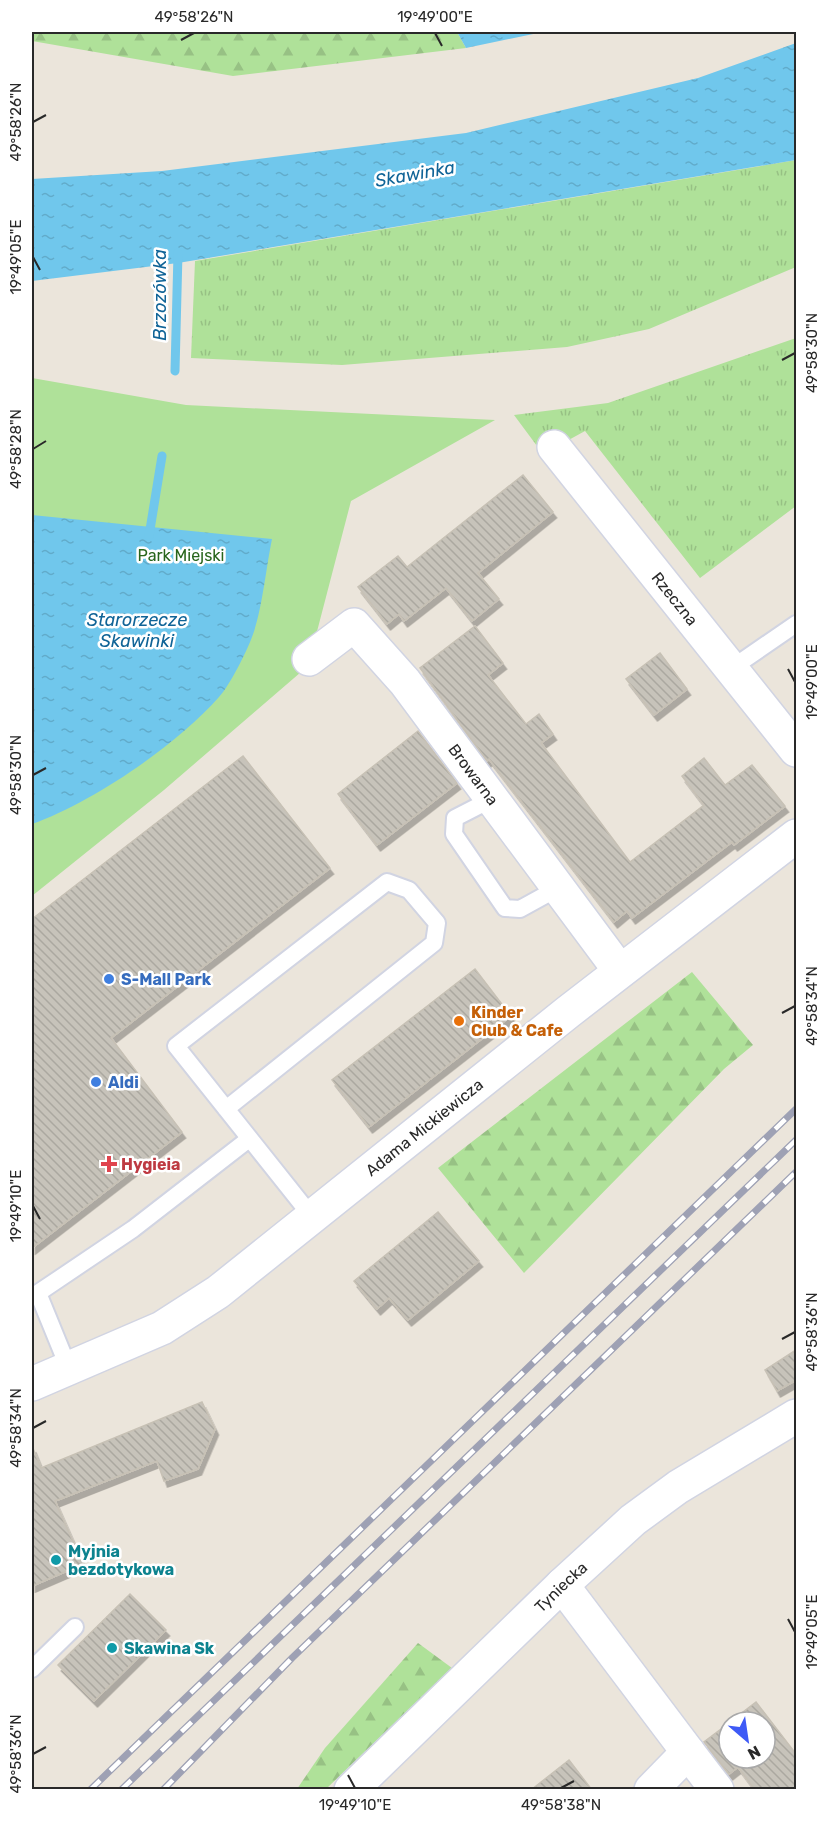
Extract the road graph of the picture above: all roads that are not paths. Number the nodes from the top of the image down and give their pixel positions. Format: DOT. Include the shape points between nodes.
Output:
graph roads {
  1 [pos="554,447"];
  2 [pos="796,624"];
  3 [pos="309,659"];
  4 [pos="732,668"];
  5 [pos="796,750"];
  6 [pos="494,798"];
  7 [pos="794,842"];
  8 [pos="560,887"];
  9 [pos="621,971"];
  10 [pos="226,1109"];
  11 [pos="249,1139"];
  12 [pos="313,1218"];
  13 [pos="34,1291"];
  14 [pos="69,1370"];
  15 [pos="32,1384"];
  16 [pos="796,1416"];
  17 [pos="562,1585"];
  18 [pos="75,1627"];
  19 [pos="32,1669"];
  20 [pos="688,1752"];
  21 [pos="351,1790"];
  22 [pos="651,1790"];
  23 [pos="717,1790"];
  1 -- 4 [label="street, Rzeczna"];
  2 -- 4 [label="lane"];
  3 -- 6 [label="street, Browarna" via="354,625 405,682"];
  4 -- 5 [label="street, Rzeczna"];
  6 -- 8 [label="street, Browarna"];
  6 -- 8 [label="lane" via="455,818 454,834 505,909 520,909"];
  7 -- 9 [label="street, Adama Mickiewicza"];
  8 -- 9 [label="street, Browarna"];
  9 -- 12 [label="street, Adama Mickiewicza"];
  10 -- 10 [label="lane" via="176,1046 387,882 409,890 437,923 434,943"];
  10 -- 11 [label="lane"];
  11 -- 12 [label="lane"];
  11 -- 13 [label="lane" via="133,1229"];
  12 -- 14 [label="street, Adama Mickiewicza" via="162,1328"];
  13 -- 14 [label="lane"];
  14 -- 15 [label="street, Adama Mickiewicza"];
  16 -- 17 [label="street, Tyniecka" via="657,1502"];
  17 -- 20 [label="street"];
  17 -- 21 [label="street, Tyniecka"];
  18 -- 19 [label="lane"];
  20 -- 22 [label="street"];
  20 -- 23 [label="street"];
}
